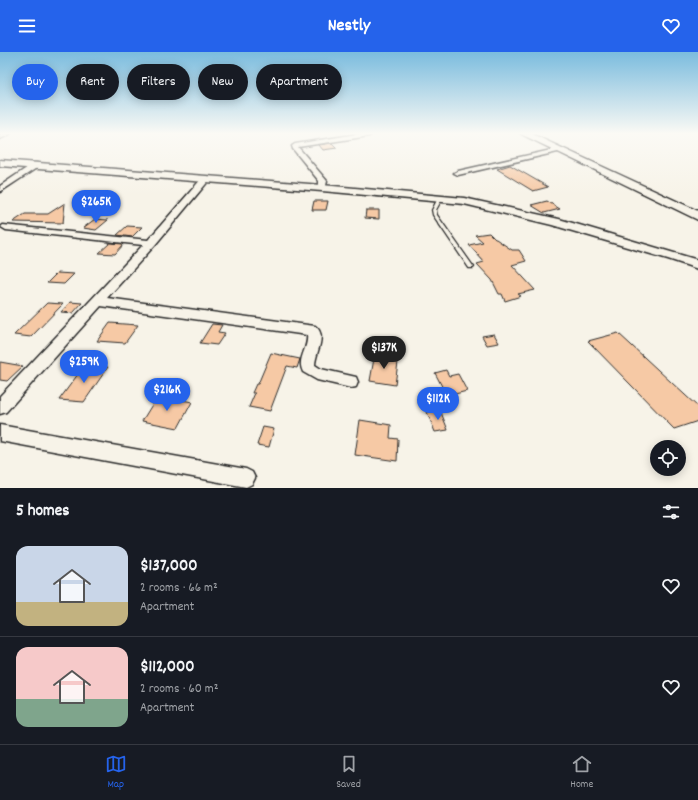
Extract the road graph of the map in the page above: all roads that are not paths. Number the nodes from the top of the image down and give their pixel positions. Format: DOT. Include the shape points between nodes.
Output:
graph roads {
  1 [pos="300,154"];
  2 [pos="541,154"];
  3 [pos="569,154"];
  4 [pos="0,163"];
  5 [pos="37,165"];
  6 [pos="458,173"];
  7 [pos="206,179"];
  8 [pos="322,188"];
  9 [pos="0,190"];
  10 [pos="440,199"];
  11 [pos="698,216"];
  12 [pos="6,227"];
  13 [pos="151,243"];
  14 [pos="698,265"];
  15 [pos="471,267"];
  16 [pos="98,301"];
  17 [pos="352,382"];
  18 [pos="0,407"];
  19 [pos="0,433"];
  20 [pos="246,478"];
  1 -- 8 [label="street" via="323,181"];
  2 -- 6 [label="street"];
  3 -- 11 [label="main road"];
  4 -- 5 [label="street"];
  5 -- 7 [label="street"];
  5 -- 9 [label="street"];
  7 -- 8 [label="street"];
  7 -- 13 [label="street"];
  8 -- 10 [label="street"];
  10 -- 14 [label="street" via="481,204 554,222"];
  10 -- 15 [label="lane" via="434,210 435,215"];
  12 -- 13 [label="street"];
  13 -- 16 [label="street"];
  16 -- 17 [label="street" via="310,330 314,339 308,368 317,374"];
  16 -- 18 [label="street"];
  19 -- 20 [label="street"];
}
